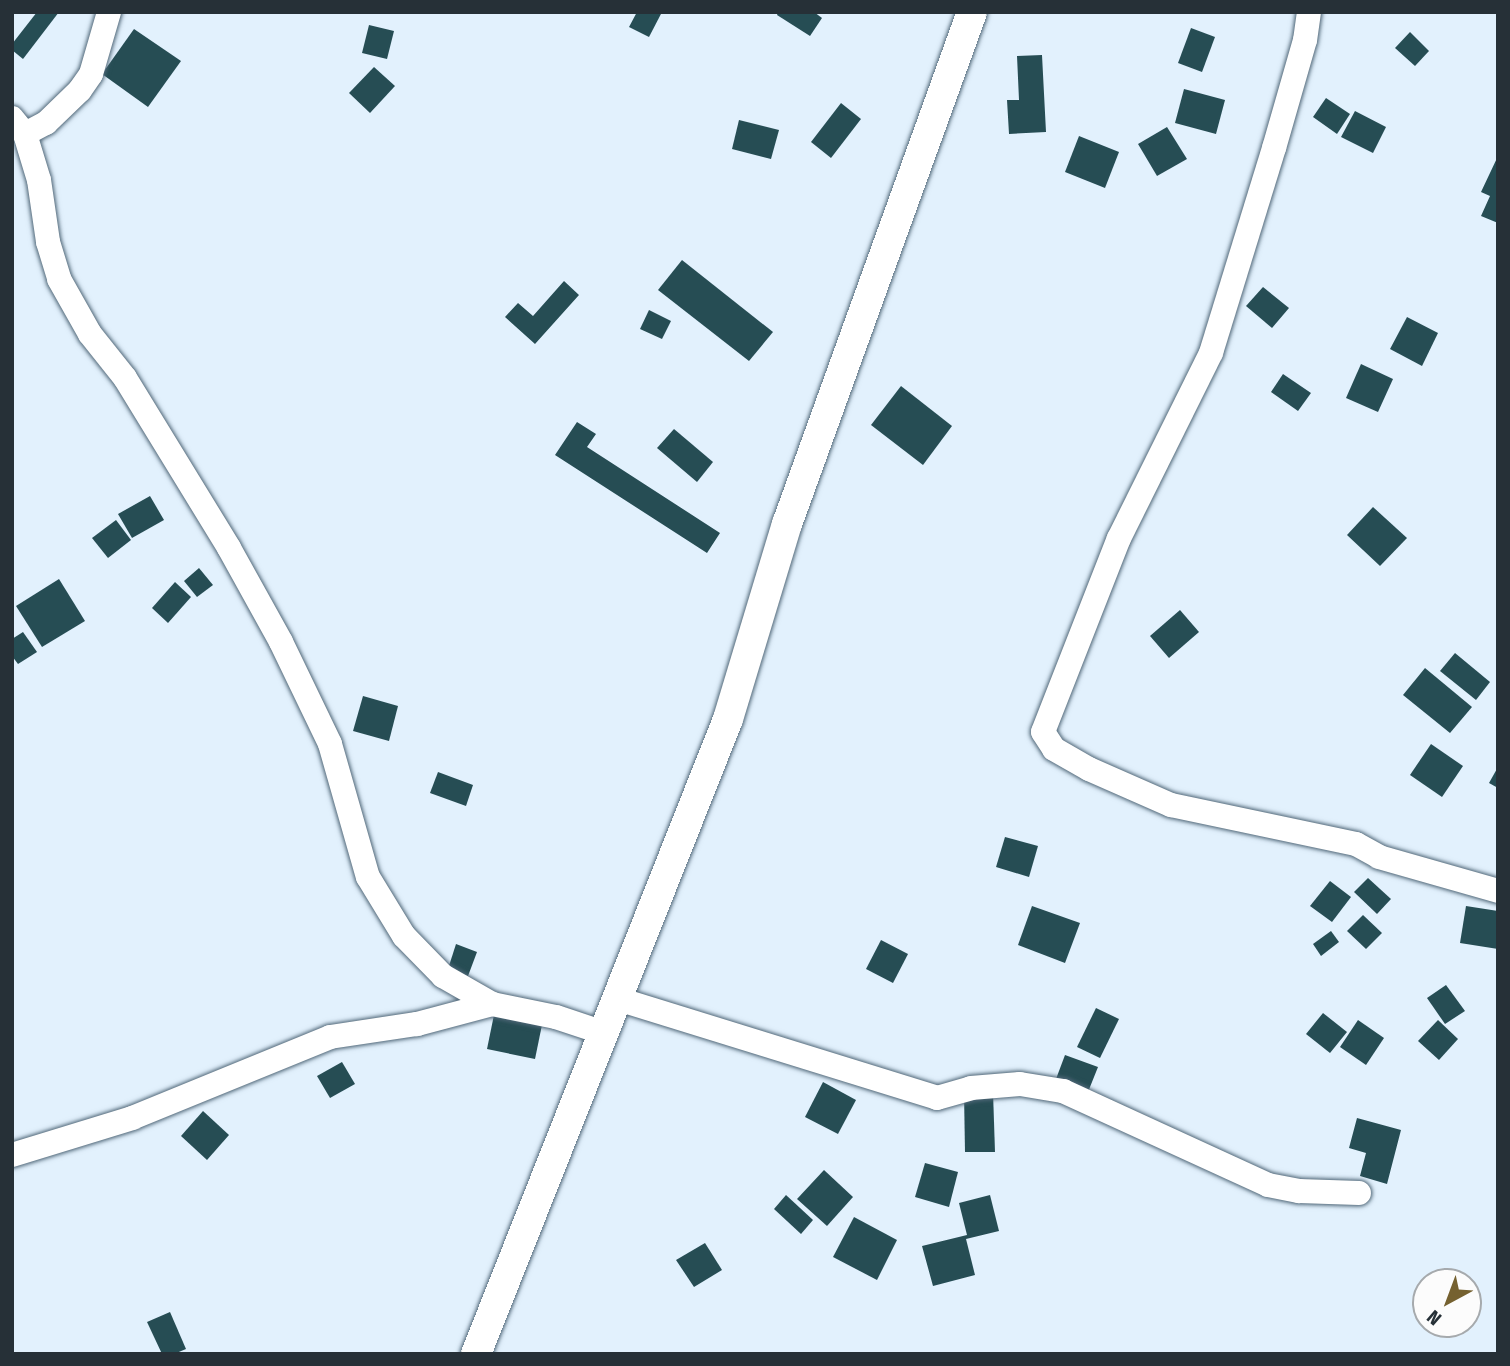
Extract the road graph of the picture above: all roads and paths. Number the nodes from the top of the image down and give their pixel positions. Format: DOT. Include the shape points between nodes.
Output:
graph roads {
  1 [pos="109,12"];
  2 [pos="972,12"];
  3 [pos="1309,12"];
  4 [pos="18,126"];
  5 [pos="1498,891"];
  6 [pos="618,999"];
  7 [pos="492,1004"];
  8 [pos="604,1034"];
  9 [pos="12,1155"];
  10 [pos="1359,1193"];
  11 [pos="476,1354"];
  1 -- 4 [label="street" via="91,74 80,90 46,123"];
  2 -- 6 [label="street" via="787,524 728,719"];
  3 -- 5 [label="street" via="1305,40 1211,354 1119,538 1043,732 1054,749 1089,769 1171,805 1356,844 1379,858"];
  4 -- 7 [label="street" via="39,180 59,279 229,548 281,642 330,744 368,877 404,936 443,976"];
  6 -- 8 [label="street"];
  6 -- 10 [label="street" via="937,1098 971,1088 1007,1085 1063,1091 1268,1185"];
  7 -- 8 [label="street" via="556,1017"];
  7 -- 9 [label="street" via="417,1024 330,1038 132,1118"];
  8 -- 11 [label="street"];
}
